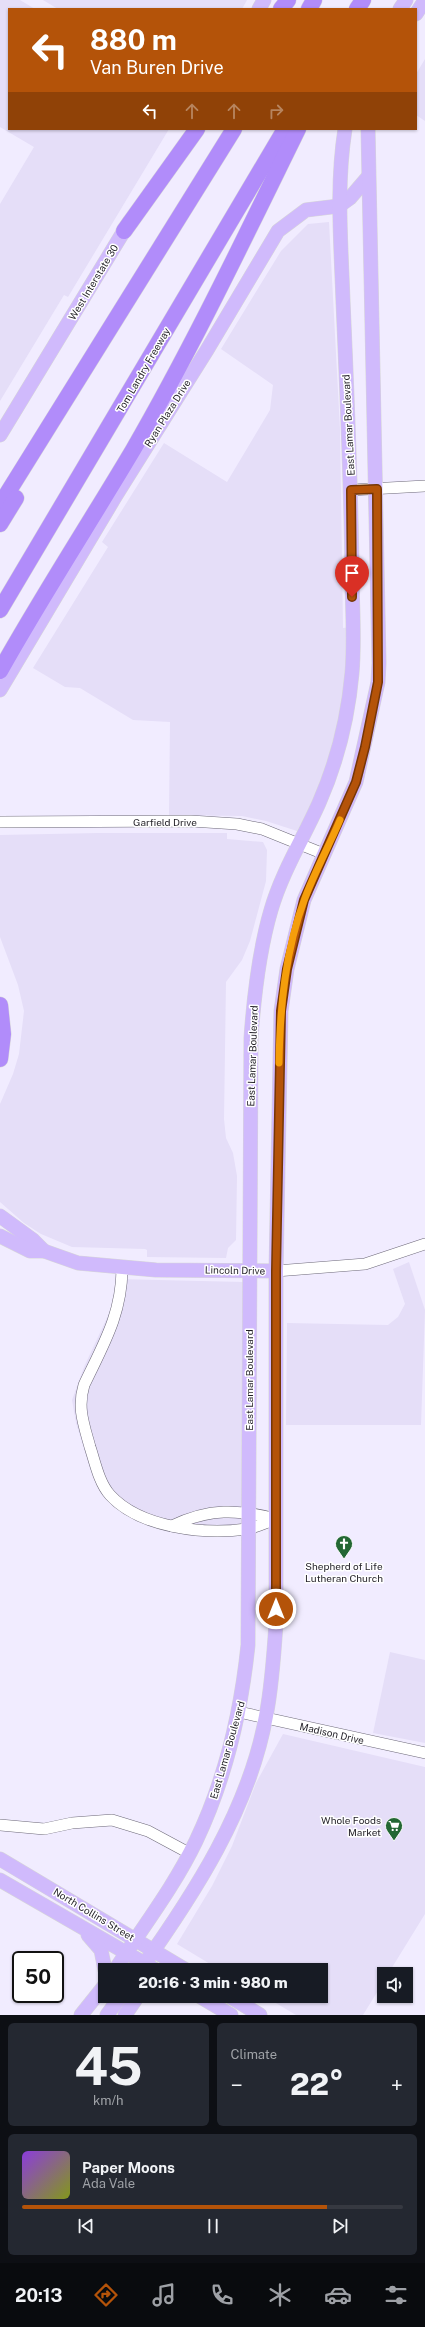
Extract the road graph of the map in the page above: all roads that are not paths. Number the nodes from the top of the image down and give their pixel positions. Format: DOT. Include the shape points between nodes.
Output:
graph roads {
  1 [pos="288,0"];
  2 [pos="425,0"];
  3 [pos="282,8"];
  4 [pos="417,12"];
  5 [pos="186,130"];
  6 [pos="196,130"];
  7 [pos="233,130"];
  8 [pos="284,130"];
  9 [pos="298,130"];
  10 [pos="345,130"];
  11 [pos="368,130"];
  12 [pos="368,177"];
  13 [pos="339,206"];
  14 [pos="124,231"];
  15 [pos="46,431"];
  16 [pos="0,435"];
  17 [pos="425,486"];
  18 [pos="377,489"];
  19 [pos="351,490"];
  20 [pos="0,505"];
  21 [pos="0,524"];
  22 [pos="0,610"];
  23 [pos="0,671"];
  24 [pos="0,690"];
  25 [pos="0,822"];
  26 [pos="298,843"];
  27 [pos="324,854"];
  28 [pos="0,1005"];
  29 [pos="0,1059"];
  30 [pos="0,1216"];
  31 [pos="0,1236"];
  32 [pos="425,1244"];
  33 [pos="44,1251"];
  34 [pos="122,1268"];
  35 [pos="250,1270"];
  36 [pos="276,1271"];
  37 [pos="249,1512"];
  38 [pos="276,1519"];
  39 [pos="172,1526"];
  40 [pos="248,1529"];
  41 [pos="239,1712"];
  42 [pos="266,1718"];
  43 [pos="425,1753"];
  44 [pos="0,1825"];
  45 [pos="189,1853"];
  46 [pos="0,1859"];
  47 [pos="0,1880"];
  48 [pos="64,1917"];
  49 [pos="137,1939"];
  50 [pos="154,1950"];
  51 [pos="127,1953"];
  52 [pos="104,1963"];
  53 [pos="120,1963"];
  54 [pos="140,1963"];
  55 [pos="149,1963"];
  56 [pos="175,1963"];
  57 [pos="98,1994"];
  58 [pos="116,2003"];
  59 [pos="133,2003"];
  60 [pos="211,2003"];
  61 [pos="240,2003"];
  62 [pos="81,2015"];
  63 [pos="107,2015"];
  64 [pos="125,2015"];
  65 [pos="231,2015"];
  66 [pos="260,2015"];
  1 -- 3 [label="highway"];
  2 -- 4 [label="main road"];
  5 -- 14 [label="main road, West Interstate 30"];
  6 -- 14 [label="highway"];
  7 -- 15 [label="highway"];
  8 -- 22 [label="highway, Tom Landry Freeway"];
  9 -- 23 [label="highway" via="210,307 166,389"];
  10 -- 13 [label="main road, East Lamar Boulevard" via="341,153"];
  11 -- 12 [label="main road"];
  12 -- 13 [label="main road" via="350,198"];
  12 -- 18 [label="main road"];
  13 -- 19 [label="main road, East Lamar Boulevard"];
  13 -- 24 [label="main road, Ryan Plaza Drive" via="306,210 278,231"];
  14 -- 16 [label="main road, West Interstate 30"];
  15 -- 20 [label="highway"];
  15 -- 21 [label="highway" via="28,477"];
  17 -- 18 [label="street"];
  18 -- 19 [label="street"];
  18 -- 27 [label="main road" via="378,682 356,782"];
  19 -- 26 [label="main road, East Lamar Boulevard" via="354,632 347,712 327,784"];
  25 -- 26 [label="street, Garfield Drive" via="224,823 251,826"];
  26 -- 27 [label="street, Garfield Drive"];
  26 -- 35 [label="main road, East Lamar Boulevard" via="272,909 262,946 254,1003 251,1038"];
  27 -- 36 [label="main road" via="300,915 287,969 281,1011"];
  28 -- 29 [label="highway" via="3,1034"];
  30 -- 33 [label="main road, Lincoln Drive"];
  31 -- 33 [label="main road, Lincoln Drive" via="30,1250"];
  32 -- 36 [label="street, Lincoln Drive" via="365,1264"];
  33 -- 34 [label="main road, Lincoln Drive" via="78,1262"];
  34 -- 35 [label="main road, Lincoln Drive"];
  34 -- 39 [label="street" via="122,1291 118,1309 84,1385 80,1410 96,1465 109,1494 126,1510 146,1520"];
  35 -- 36 [label="main road, Lincoln Drive"];
  35 -- 37 [label="main road, East Lamar Boulevard"];
  36 -- 38 [label="main road"];
  37 -- 38 [label="street"];
  37 -- 39 [label="street" via="210,1513"];
  37 -- 40 [label="main road, East Lamar Boulevard"];
  38 -- 40 [label="street"];
  38 -- 42 [label="main road" via="276,1623"];
  39 -- 40 [label="street" via="200,1530"];
  40 -- 41 [label="main road, East Lamar Boulevard" via="248,1645"];
  41 -- 42 [label="street, Madison Drive"];
  41 -- 45 [label="main road, East Lamar Boulevard" via="214,1795"];
  42 -- 43 [label="street, Madison Drive"];
  42 -- 50 [label="main road" via="252,1768 231,1823"];
  44 -- 45 [label="street" via="44,1829 72,1823 112,1820 148,1831"];
  45 -- 49 [label="main road, East Lamar Boulevard"];
  46 -- 49 [label="main road, North Collins Street"];
  47 -- 48 [label="main road, North Collins Street"];
  48 -- 51 [label="main road, North Collins Street"];
  48 -- 52 [label="main road" via="96,1944"];
  49 -- 50 [label="main road, North Collins Street"];
  49 -- 51 [label="main road, East Lamar Boulevard"];
  50 -- 55 [label="main road"];
  50 -- 56 [label="main road, North Collins Street"];
  51 -- 53 [label="main road, East Lamar Boulevard"];
  51 -- 54 [label="main road, North Collins Street"];
  57 -- 62 [label="main road"];
  58 -- 63 [label="main road"];
  59 -- 64 [label="main road"];
  60 -- 65 [label="main road"];
  61 -- 66 [label="main road"];
}
